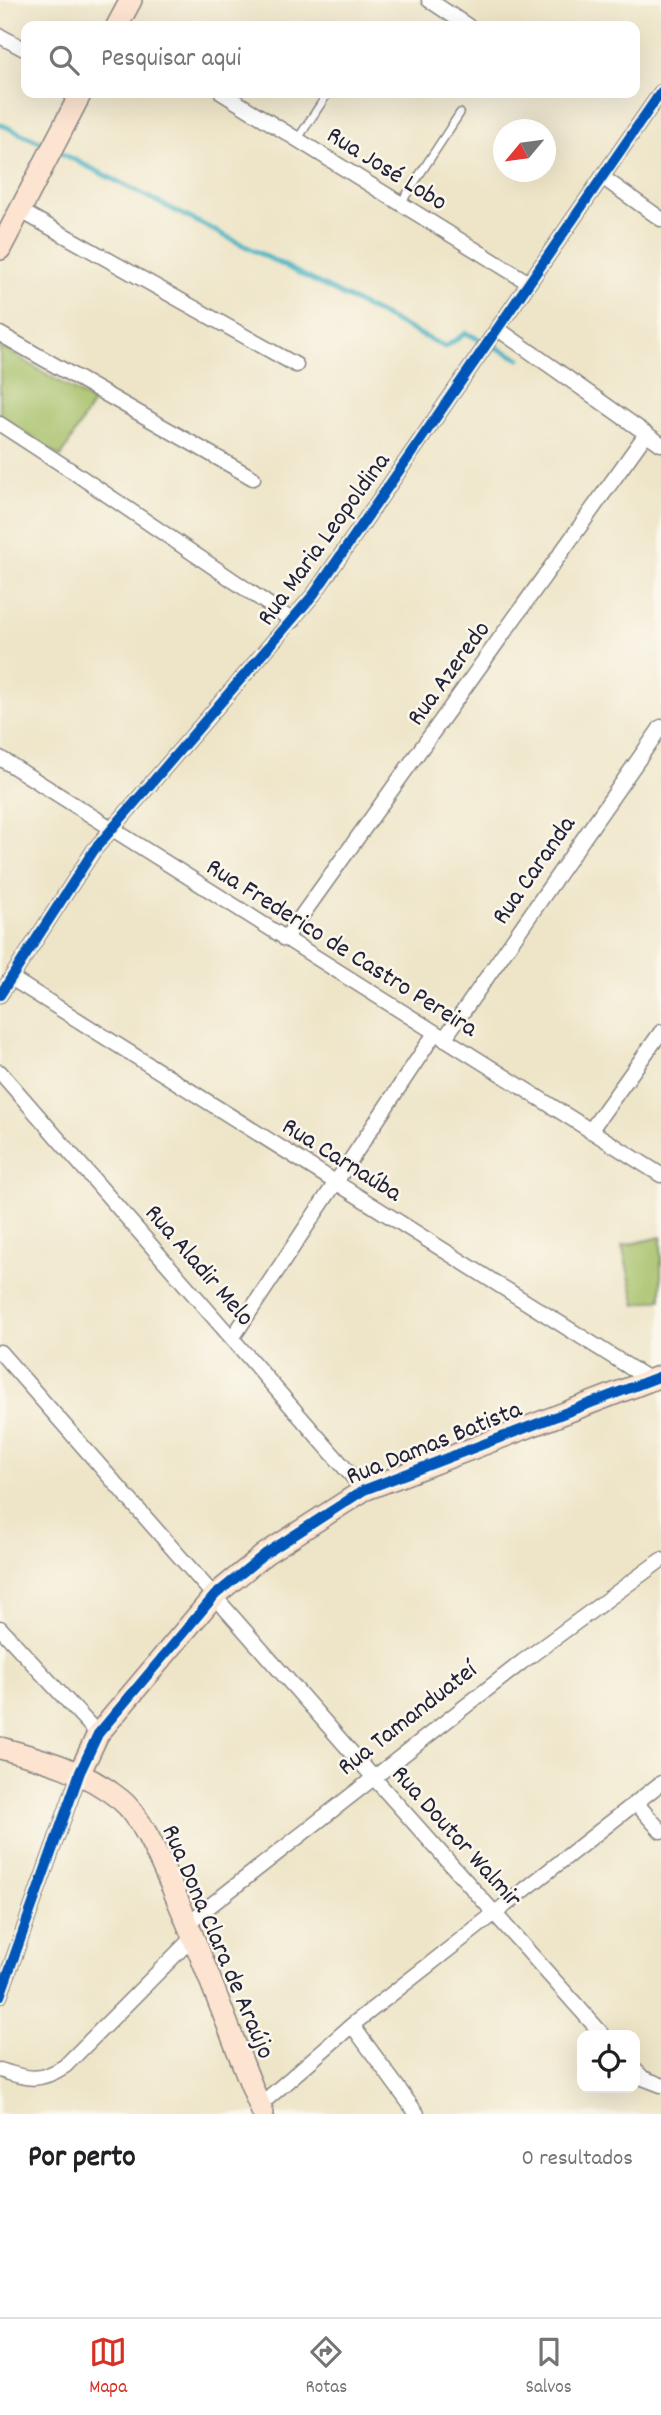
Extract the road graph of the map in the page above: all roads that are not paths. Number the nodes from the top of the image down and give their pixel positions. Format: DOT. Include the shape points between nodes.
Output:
graph roads {
  1 [pos="131,0"];
  2 [pos="429,0"];
  3 [pos="120,21"];
  4 [pos="460,21"];
  5 [pos="0,36"];
  6 [pos="21,47"];
  7 [pos="661,92"];
  8 [pos="79,98"];
  9 [pos="230,98"];
  10 [pos="325,98"];
  11 [pos="460,113"];
  12 [pos="297,140"];
  13 [pos="602,177"];
  14 [pos="400,203"];
  15 [pos="21,211"];
  16 [pos="661,219"];
  17 [pos="0,249"];
  18 [pos="529,283"];
  19 [pos="496,331"];
  20 [pos="0,334"];
  21 [pos="296,365"];
  22 [pos="0,424"];
  23 [pos="646,434"];
  24 [pos="661,444"];
  25 [pos="253,478"];
  26 [pos="293,621"];
  27 [pos="661,727"];
  28 [pos="0,758"];
  29 [pos="111,829"];
  30 [pos="285,939"];
  31 [pos="10,978"];
  32 [pos="0,995"];
  33 [pos="661,1032"];
  34 [pos="439,1036"];
  35 [pos="0,1072"];
  36 [pos="590,1131"];
  37 [pos="661,1175"];
  38 [pos="336,1183"];
  39 [pos="233,1337"];
  40 [pos="0,1352"];
  41 [pos="655,1378"];
  42 [pos="364,1490"];
  43 [pos="661,1560"];
  44 [pos="215,1595"];
  45 [pos="0,1628"];
  46 [pos="98,1734"];
  47 [pos="0,1748"];
  48 [pos="80,1772"];
  49 [pos="374,1778"];
  50 [pos="661,1783"];
  51 [pos="636,1803"];
  52 [pos="661,1831"];
  53 [pos="497,1913"];
  54 [pos="191,1930"];
  55 [pos="0,1996"];
  56 [pos="352,2025"];
  57 [pos="599,2030"];
  58 [pos="0,2070"];
  59 [pos="640,2075"];
  60 [pos="661,2085"];
  61 [pos="262,2109"];
  62 [pos="417,2114"];
  1 -- 3 [label="street"];
  2 -- 4 [label="street"];
  5 -- 6 [label="street"];
  7 -- 13 [label="street, Rua Maria Leopoldina"];
  8 -- 15 [label="street"];
  9 -- 12 [label="street, Rua José Lobo"];
  10 -- 12 [label="lane"];
  11 -- 14 [label="lane"];
  12 -- 14 [label="street, Rua José Lobo"];
  13 -- 16 [label="street"];
  13 -- 18 [label="street, Rua Maria Leopoldina"];
  14 -- 18 [label="street, Rua José Lobo"];
  15 -- 17 [label="street"];
  15 -- 21 [label="street"];
  18 -- 19 [label="street, Rua Maria Leopoldina"];
  19 -- 23 [label="street"];
  19 -- 26 [label="street, Rua Maria Leopoldina"];
  20 -- 25 [label="street"];
  22 -- 26 [label="street"];
  23 -- 24 [label="street"];
  23 -- 30 [label="street, Rua Azeredo"];
  26 -- 29 [label="street, Rua Maria Leopoldina"];
  27 -- 34 [label="street, Rua Caranda"];
  28 -- 29 [label="street, Rua Frederico de Castro Pereira"];
  29 -- 30 [label="street, Rua Frederico de Castro Pereira"];
  29 -- 31 [label="street, Rua Maria Leopoldina"];
  30 -- 34 [label="street, Rua Frederico de Castro Pereira"];
  31 -- 32 [label="street, Rua Maria Leopoldina"];
  31 -- 38 [label="street, Rua Carnaúba"];
  33 -- 36 [label="street"];
  34 -- 36 [label="street, Rua Frederico de Castro Pereira"];
  34 -- 38 [label="street, Rua Caranda"];
  35 -- 39 [label="street, Rua Aladir Melo"];
  36 -- 37 [label="street, Rua Frederico de Castro Pereira"];
  38 -- 39 [label="street, Rua Caranda"];
  38 -- 41 [label="street, Rua Carnaúba"];
  39 -- 42 [label="street, Rua Aladir Melo"];
  40 -- 44 [label="street, Rua Doutor Walmir"];
  41 -- 42 [label="street, Rua Damas Batista"];
  42 -- 44 [label="street, Rua Damas Batista" via="265,1554"];
  43 -- 49 [label="street, Rua Tamanduateí"];
  44 -- 46 [label="street, Rua Damas Batista"];
  44 -- 49 [label="street, Rua Doutor Walmir"];
  45 -- 46 [label="street"];
  46 -- 48 [label="street"];
  47 -- 48 [label="street, Rua Dona Clara de Araújo"];
  48 -- 54 [label="street, Rua Dona Clara de Araújo" via="123,1802 138,1822"];
  48 -- 55 [label="street"];
  49 -- 53 [label="street, Rua Doutor Walmir"];
  49 -- 54 [label="street, Rua Tamanduateí" via="277,1850"];
  50 -- 51 [label="street"];
  51 -- 52 [label="street"];
  51 -- 53 [label="street"];
  53 -- 56 [label="street"];
  53 -- 57 [label="street, Rua Doutor Walmir"];
  54 -- 58 [label="street, Rua Tamanduateí" via="65,2066 41,2078 27,2079"];
  54 -- 61 [label="street, Rua Dona Clara de Araújo"];
  56 -- 61 [label="street"];
  56 -- 62 [label="street"];
  59 -- 60 [label="street"];
}
